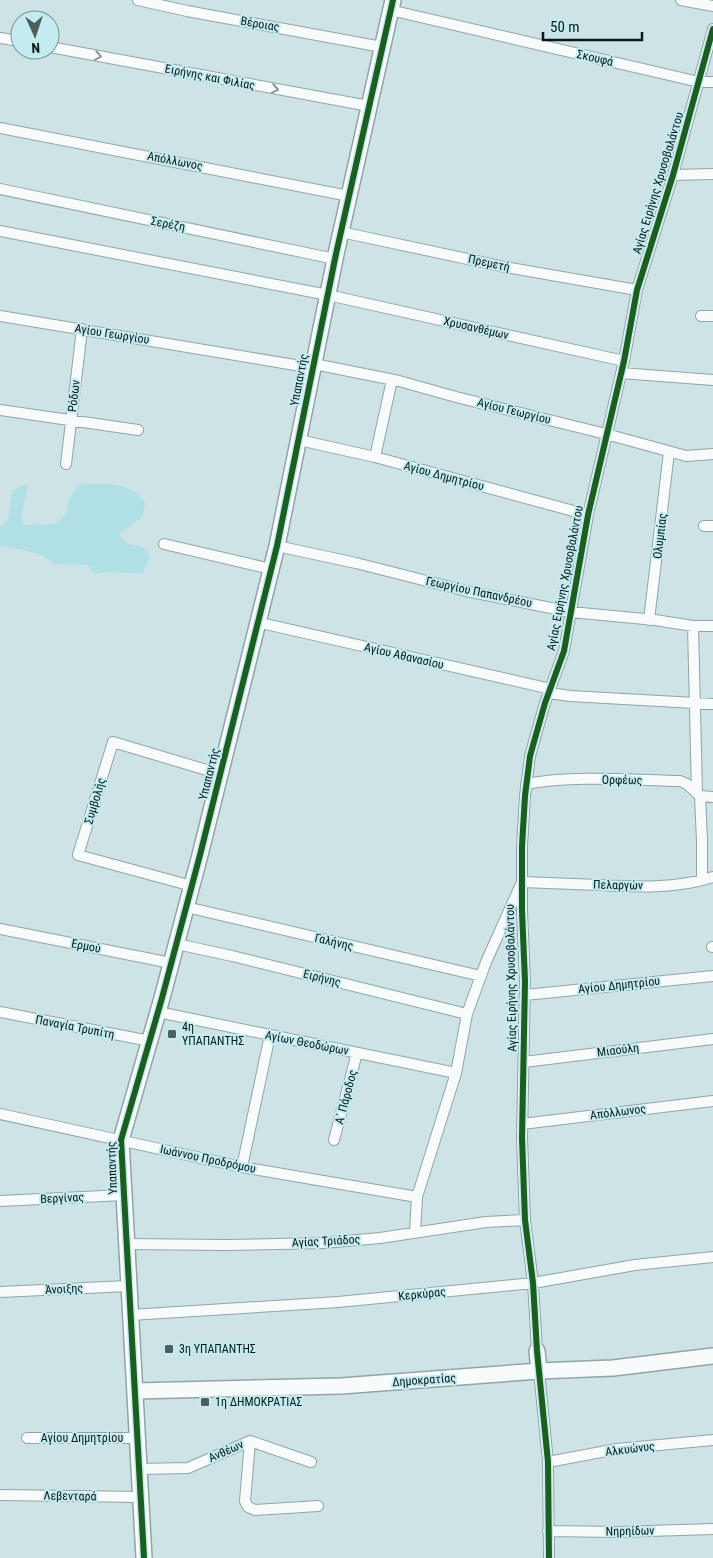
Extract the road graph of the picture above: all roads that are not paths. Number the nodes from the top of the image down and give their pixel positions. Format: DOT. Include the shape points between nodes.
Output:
graph roads {
  1 [pos="138,0"];
  2 [pos="680,0"];
  3 [pos="392,5"];
  4 [pos="713,6"];
  5 [pos="713,29"];
  6 [pos="382,47"];
  7 [pos="60,49"];
  8 [pos="699,82"];
  9 [pos="713,82"];
  10 [pos="369,106"];
  11 [pos="0,128"];
  12 [pos="713,174"];
  13 [pos="673,175"];
  14 [pos="0,189"];
  15 [pos="349,196"];
  16 [pos="0,231"];
  17 [pos="341,232"];
  18 [pos="335,259"];
  19 [pos="637,290"];
  20 [pos="328,295"];
  21 [pos="0,316"];
  22 [pos="701,316"];
  23 [pos="713,316"];
  24 [pos="82,329"];
  25 [pos="624,361"];
  26 [pos="314,366"];
  27 [pos="621,373"];
  28 [pos="392,380"];
  29 [pos="713,380"];
  30 [pos="0,410"];
  31 [pos="71,420"];
  32 [pos="138,430"];
  33 [pos="606,434"];
  34 [pos="298,440"];
  35 [pos="669,452"];
  36 [pos="713,454"];
  37 [pos="375,457"];
  38 [pos="66,464"];
  39 [pos="588,515"];
  40 [pos="164,544"];
  41 [pos="277,546"];
  42 [pos="271,569"];
  43 [pos="571,612"];
  44 [pos="650,620"];
  45 [pos="257,622"];
  46 [pos="693,626"];
  47 [pos="713,626"];
  48 [pos="550,691"];
  49 [pos="695,703"];
  50 [pos="713,704"];
  51 [pos="220,774"];
  52 [pos="526,784"];
  53 [pos="698,794"];
  54 [pos="713,797"];
  55 [pos="713,877"];
  56 [pos="702,880"];
  57 [pos="522,882"];
  58 [pos="192,886"];
  59 [pos="186,908"];
  60 [pos="0,929"];
  61 [pos="176,944"];
  62 [pos="171,963"];
  63 [pos="481,976"];
  64 [pos="713,976"];
  65 [pos="525,995"];
  66 [pos="0,1012"];
  67 [pos="158,1012"];
  68 [pos="467,1014"];
  69 [pos="270,1035"];
  70 [pos="713,1039"];
  71 [pos="150,1042"];
  72 [pos="357,1053"];
  73 [pos="524,1062"];
  74 [pos="456,1073"];
  75 [pos="713,1100"];
  76 [pos="0,1114"];
  77 [pos="522,1124"];
  78 [pos="121,1140"];
  79 [pos="334,1140"];
  80 [pos="242,1167"];
  81 [pos="124,1195"];
  82 [pos="417,1197"];
  83 [pos="0,1201"];
  84 [pos="525,1220"];
  85 [pos="415,1232"];
  86 [pos="126,1244"];
  87 [pos="713,1257"];
  88 [pos="533,1283"];
  89 [pos="128,1286"];
  90 [pos="0,1292"];
  91 [pos="130,1315"];
  92 [pos="537,1351"];
  93 [pos="713,1356"];
  94 [pos="539,1371"];
  95 [pos="135,1391"];
  96 [pos="27,1438"];
  97 [pos="137,1438"];
  98 [pos="713,1440"];
  99 [pos="250,1441"];
  100 [pos="311,1462"];
  101 [pos="548,1462"];
  102 [pos="139,1469"];
  103 [pos="0,1494"];
  104 [pos="140,1497"];
  105 [pos="318,1506"];
  106 [pos="713,1529"];
  107 [pos="548,1531"];
  108 [pos="144,1558"];
  109 [pos="549,1558"];
  1 -- 6 [label="street, Βέροιας"];
  2 -- 4 [label="street"];
  3 -- 6 [label="street, Υπαπαντής"];
  3 -- 8 [label="street, Σκουφά"];
  5 -- 8 [label="street, Αγίας Ειρήνης Χρυσοβαλάντου"];
  6 -- 10 [label="street, Υπαπαντής"];
  7 -- 10 [label="street, Ειρήνης και Φιλίας, one-way"];
  8 -- 9 [label="street, Σκουφά"];
  8 -- 13 [label="street, Αγίας Ειρήνης Χρυσοβαλάντου"];
  10 -- 15 [label="street, Υπαπαντής"];
  11 -- 15 [label="street, Απόλλωνος"];
  12 -- 13 [label="street"];
  13 -- 19 [label="street, Αγίας Ειρήνης Χρυσοβαλάντου"];
  14 -- 18 [label="street, Σερέζη"];
  15 -- 17 [label="street, Υπαπαντής"];
  16 -- 20 [label="street, Χρυσανθέμων"];
  17 -- 18 [label="street, Υπαπαντής"];
  17 -- 19 [label="street, Πρεμετή" via="505,267"];
  18 -- 20 [label="street, Υπαπαντής"];
  19 -- 25 [label="street, Αγίας Ειρήνης Χρυσοβαλάντου"];
  20 -- 25 [label="street, Χρυσανθέμων"];
  20 -- 26 [label="street, Υπαπαντής"];
  21 -- 24 [label="street, Αγίου Γεωργίου"];
  22 -- 23 [label="street"];
  24 -- 26 [label="street, Αγίου Γεωργίου"];
  24 -- 31 [label="street, Ρόδων"];
  25 -- 27 [label="street, Αγίας Ειρήνης Χρυσοβαλάντου"];
  26 -- 28 [label="street, Αγίου Γεωργίου"];
  26 -- 34 [label="street, Υπαπαντής"];
  27 -- 29 [label="street"];
  27 -- 33 [label="street, Αγίας Ειρήνης Χρυσοβαλάντου"];
  28 -- 33 [label="street, Αγίου Γεωργίου"];
  28 -- 37 [label="street"];
  30 -- 31 [label="street"];
  31 -- 32 [label="street"];
  31 -- 38 [label="street, Ρόδων"];
  33 -- 35 [label="street, Αγίου Γεωργίου"];
  33 -- 39 [label="street, Αγίας Ειρήνης Χρυσοβαλάντου"];
  34 -- 37 [label="street, Αγίου Δημητρίου"];
  34 -- 41 [label="street, Υπαπαντής"];
  35 -- 36 [label="street, Αγίου Γεωργίου" via="686,456"];
  35 -- 44 [label="street, Ολυμπίας"];
  37 -- 39 [label="street, Αγίου Δημητρίου"];
  39 -- 43 [label="street, Αγίας Ειρήνης Χρυσοβαλάντου"];
  40 -- 42 [label="street"];
  41 -- 42 [label="street, Υπαπαντής"];
  41 -- 43 [label="street, Γεωργίου Παπανδρέου" via="466,591"];
  42 -- 45 [label="street, Υπαπαντής"];
  43 -- 44 [label="street, Γεωργίου Παπανδρέου"];
  43 -- 48 [label="street, Αγίας Ειρήνης Χρυσοβαλάντου" via="564,651"];
  44 -- 46 [label="street, Γεωργίου Παπανδρέου"];
  45 -- 48 [label="street, Αγίου Αθανασίου"];
  45 -- 51 [label="street, Υπαπαντής"];
  46 -- 47 [label="street, Γεωργίου Παπανδρέου"];
  46 -- 49 [label="street"];
  48 -- 49 [label="street, Αγίου Αθανασίου" via="570,696"];
  48 -- 52 [label="street, Αγίας Ειρήνης Χρυσοβαλάντου" via="530,756"];
  49 -- 50 [label="street, Αγίου Αθανασίου"];
  49 -- 53 [label="street"];
  51 -- 58 [label="street, Υπαπαντής"];
  51 -- 58 [label="street, Συμβολής" via="113,742 78,855"];
  52 -- 53 [label="street, Ορφέως" via="564,779 680,782"];
  52 -- 57 [label="street, Αγίας Ειρήνης Χρυσοβαλάντου"];
  53 -- 54 [label="street, Ορφέως"];
  53 -- 56 [label="street"];
  55 -- 56 [label="street, Πελαργών"];
  56 -- 57 [label="street, Πελαργών" via="672,886"];
  57 -- 63 [label="street"];
  57 -- 65 [label="street, Αγίας Ειρήνης Χρυσοβαλάντου"];
  58 -- 59 [label="street, Υπαπαντής"];
  59 -- 61 [label="street, Υπαπαντής"];
  59 -- 63 [label="street, Γαλήνης"];
  60 -- 62 [label="street, Ερμού"];
  61 -- 62 [label="street, Υπαπαντής"];
  61 -- 68 [label="street, Ειρήνης"];
  62 -- 67 [label="street, Υπαπαντής"];
  63 -- 68 [label="street"];
  64 -- 65 [label="street, Αγίου Δημητρίου"];
  65 -- 73 [label="street, Αγίας Ειρήνης Χρυσοβαλάντου"];
  66 -- 71 [label="street, Παναγία Τρυπίτη"];
  67 -- 69 [label="street, Αγίων Θεοδώρων"];
  67 -- 71 [label="street, Υπαπαντής"];
  68 -- 74 [label="street"];
  69 -- 72 [label="street, Αγίων Θεοδώρων"];
  69 -- 80 [label="street"];
  70 -- 73 [label="street, Μιαούλη"];
  71 -- 78 [label="street, Υπαπαντής"];
  72 -- 74 [label="street, Αγίων Θεοδώρων"];
  72 -- 79 [label="street, Α΄ Πάροδος"];
  73 -- 77 [label="street, Αγίας Ειρήνης Χρυσοβαλάντου"];
  74 -- 82 [label="street"];
  75 -- 77 [label="street, Απόλλωνος"];
  76 -- 78 [label="street, Ιωάννου Προδρόμου"];
  77 -- 84 [label="street, Αγίας Ειρήνης Χρυσοβαλάντου"];
  78 -- 80 [label="street, Ιωάννου Προδρόμου"];
  78 -- 81 [label="street, Υπαπαντής"];
  80 -- 82 [label="street, Ιωάννου Προδρόμου"];
  81 -- 83 [label="street, Βεργίνας"];
  81 -- 86 [label="street, Υπαπαντής"];
  82 -- 85 [label="street"];
  84 -- 85 [label="street, Αγίας Τριάδος"];
  84 -- 88 [label="street, Αγίας Ειρήνης Χρυσοβαλάντου"];
  85 -- 86 [label="street, Αγίας Τριάδος" via="323,1243"];
  86 -- 89 [label="street, Υπαπαντής"];
  87 -- 88 [label="street, Κερκύρας" via="635,1265"];
  88 -- 91 [label="street, Κερκύρας" via="338,1302"];
  88 -- 92 [label="street, Αγίας Ειρήνης Χρυσοβαλάντου"];
  89 -- 90 [label="street, Άνοιξης"];
  89 -- 91 [label="street, Υπαπαντής"];
  91 -- 95 [label="street, Υπαπαντής"];
  92 -- 94 [label="street"];
  93 -- 94 [label="street, Δημοκρατίας" via="613,1368"];
  94 -- 95 [label="street, Δημοκρατίας" via="341,1386"];
  94 -- 101 [label="street"];
  95 -- 97 [label="street, Υπαπαντής"];
  96 -- 97 [label="street, Αγίου Δημητρίου"];
  97 -- 102 [label="street, Υπαπαντής"];
  98 -- 101 [label="street, Αλκυώνυς" via="617,1449"];
  99 -- 100 [label="street, Ανθέων"];
  99 -- 102 [label="street, Ανθέων" via="188,1468"];
  99 -- 105 [label="street" via="245,1501 248,1507 255,1510"];
  101 -- 107 [label="street"];
  102 -- 104 [label="street, Υπαπαντής"];
  103 -- 104 [label="street, Λεβενταρά"];
  104 -- 108 [label="street, Υπαπαντής"];
  106 -- 107 [label="street, Νηρηίδων"];
  107 -- 109 [label="street"];
}
